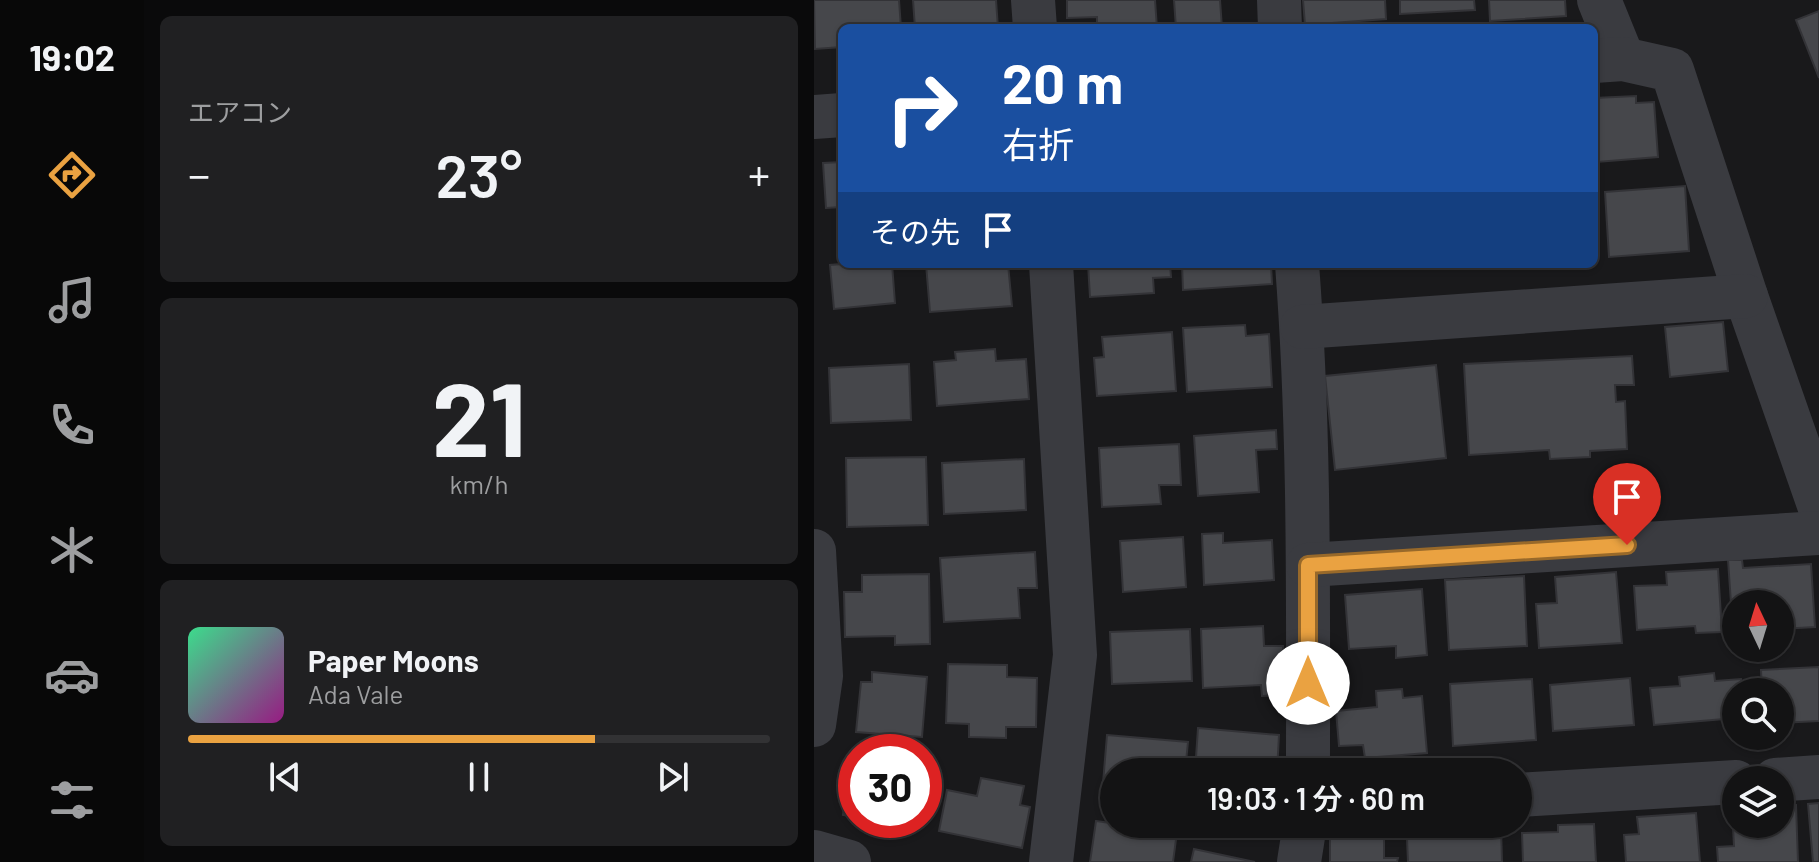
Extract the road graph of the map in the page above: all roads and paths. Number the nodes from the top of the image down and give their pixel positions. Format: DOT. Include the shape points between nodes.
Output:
graph roads {
  1 [pos="1033,0"];
  2 [pos="1279,0"];
  3 [pos="1599,0"];
  4 [pos="1035,24"];
  5 [pos="1280,24"];
  6 [pos="1608,60"];
  7 [pos="838,115"];
  8 [pos="814,117"];
  9 [pos="1051,268"];
  10 [pos="1297,268"];
  11 [pos="1746,296"];
  12 [pos="1302,327"];
  13 [pos="1819,505"];
  14 [pos="1819,533"];
  15 [pos="814,551"];
  16 [pos="1308,565"];
  17 [pos="814,725"];
  18 [pos="1308,758"];
  19 [pos="1819,777"];
  20 [pos="1794,779"];
  21 [pos="1722,783"];
  22 [pos="1532,794"];
  23 [pos="1303,838"];
  24 [pos="814,852"];
  25 [pos="849,862"];
  26 [pos="1051,862"];
  27 [pos="1299,862"];
  1 -- 4 [label="street"];
  2 -- 5 [label="street"];
  3 -- 6 [label="street"];
  6 -- 11 [label="street" via="1672,70"];
  7 -- 8 [label="street"];
  9 -- 26 [label="street" via="1075,655"];
  10 -- 12 [label="street"];
  11 -- 12 [label="street"];
  11 -- 13 [label="street"];
  12 -- 16 [label="street"];
  14 -- 16 [label="street"];
  15 -- 17 [label="street" via="821,676"];
  16 -- 18 [label="street"];
  19 -- 20 [label="street"];
  21 -- 22 [label="street"];
  23 -- 27 [label="street"];
  24 -- 25 [label="street"];
}
